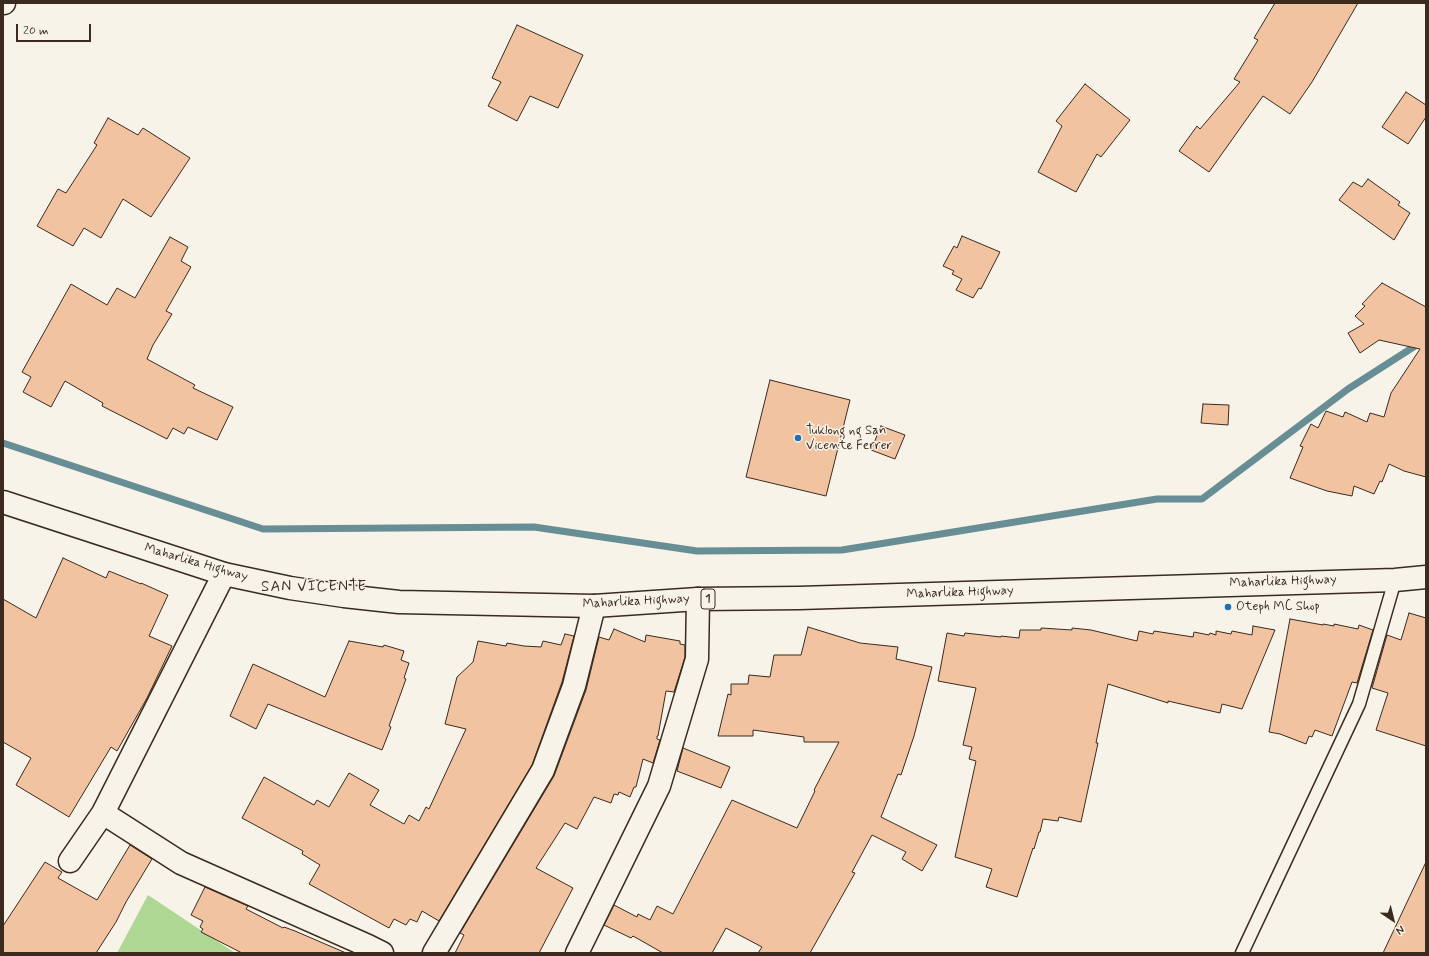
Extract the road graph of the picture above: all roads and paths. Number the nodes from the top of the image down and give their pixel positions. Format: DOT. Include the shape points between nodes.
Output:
graph roads {
  1 [pos="3,502"];
  2 [pos="224,574"];
  3 [pos="1426,577"];
  4 [pos="1394,580"];
  5 [pos="698,599"];
  6 [pos="594,606"];
  7 [pos="103,813"];
  8 [pos="70,862"];
  9 [pos="382,953"];
  10 [pos="434,953"];
  11 [pos="577,953"];
  12 [pos="1242,953"];
  1 -- 2 [label="main road, Maharlika Highway / 1"];
  2 -- 6 [label="main road, Maharlika Highway / 1" via="290,588 399,602"];
  2 -- 7 [label="main road"];
  3 -- 4 [label="main road, Maharlika Highway / 1"];
  4 -- 5 [label="main road, Maharlika Highway / 1"];
  4 -- 12 [label="lane" via="1359,704"];
  5 -- 6 [label="main road, Maharlika Highway / 1"];
  5 -- 11 [label="main road" via="697,659 659,786"];
  6 -- 10 [label="main road" via="574,686 544,770"];
  7 -- 8 [label="main road"];
  7 -- 9 [label="main road" via="181,863"];
}
